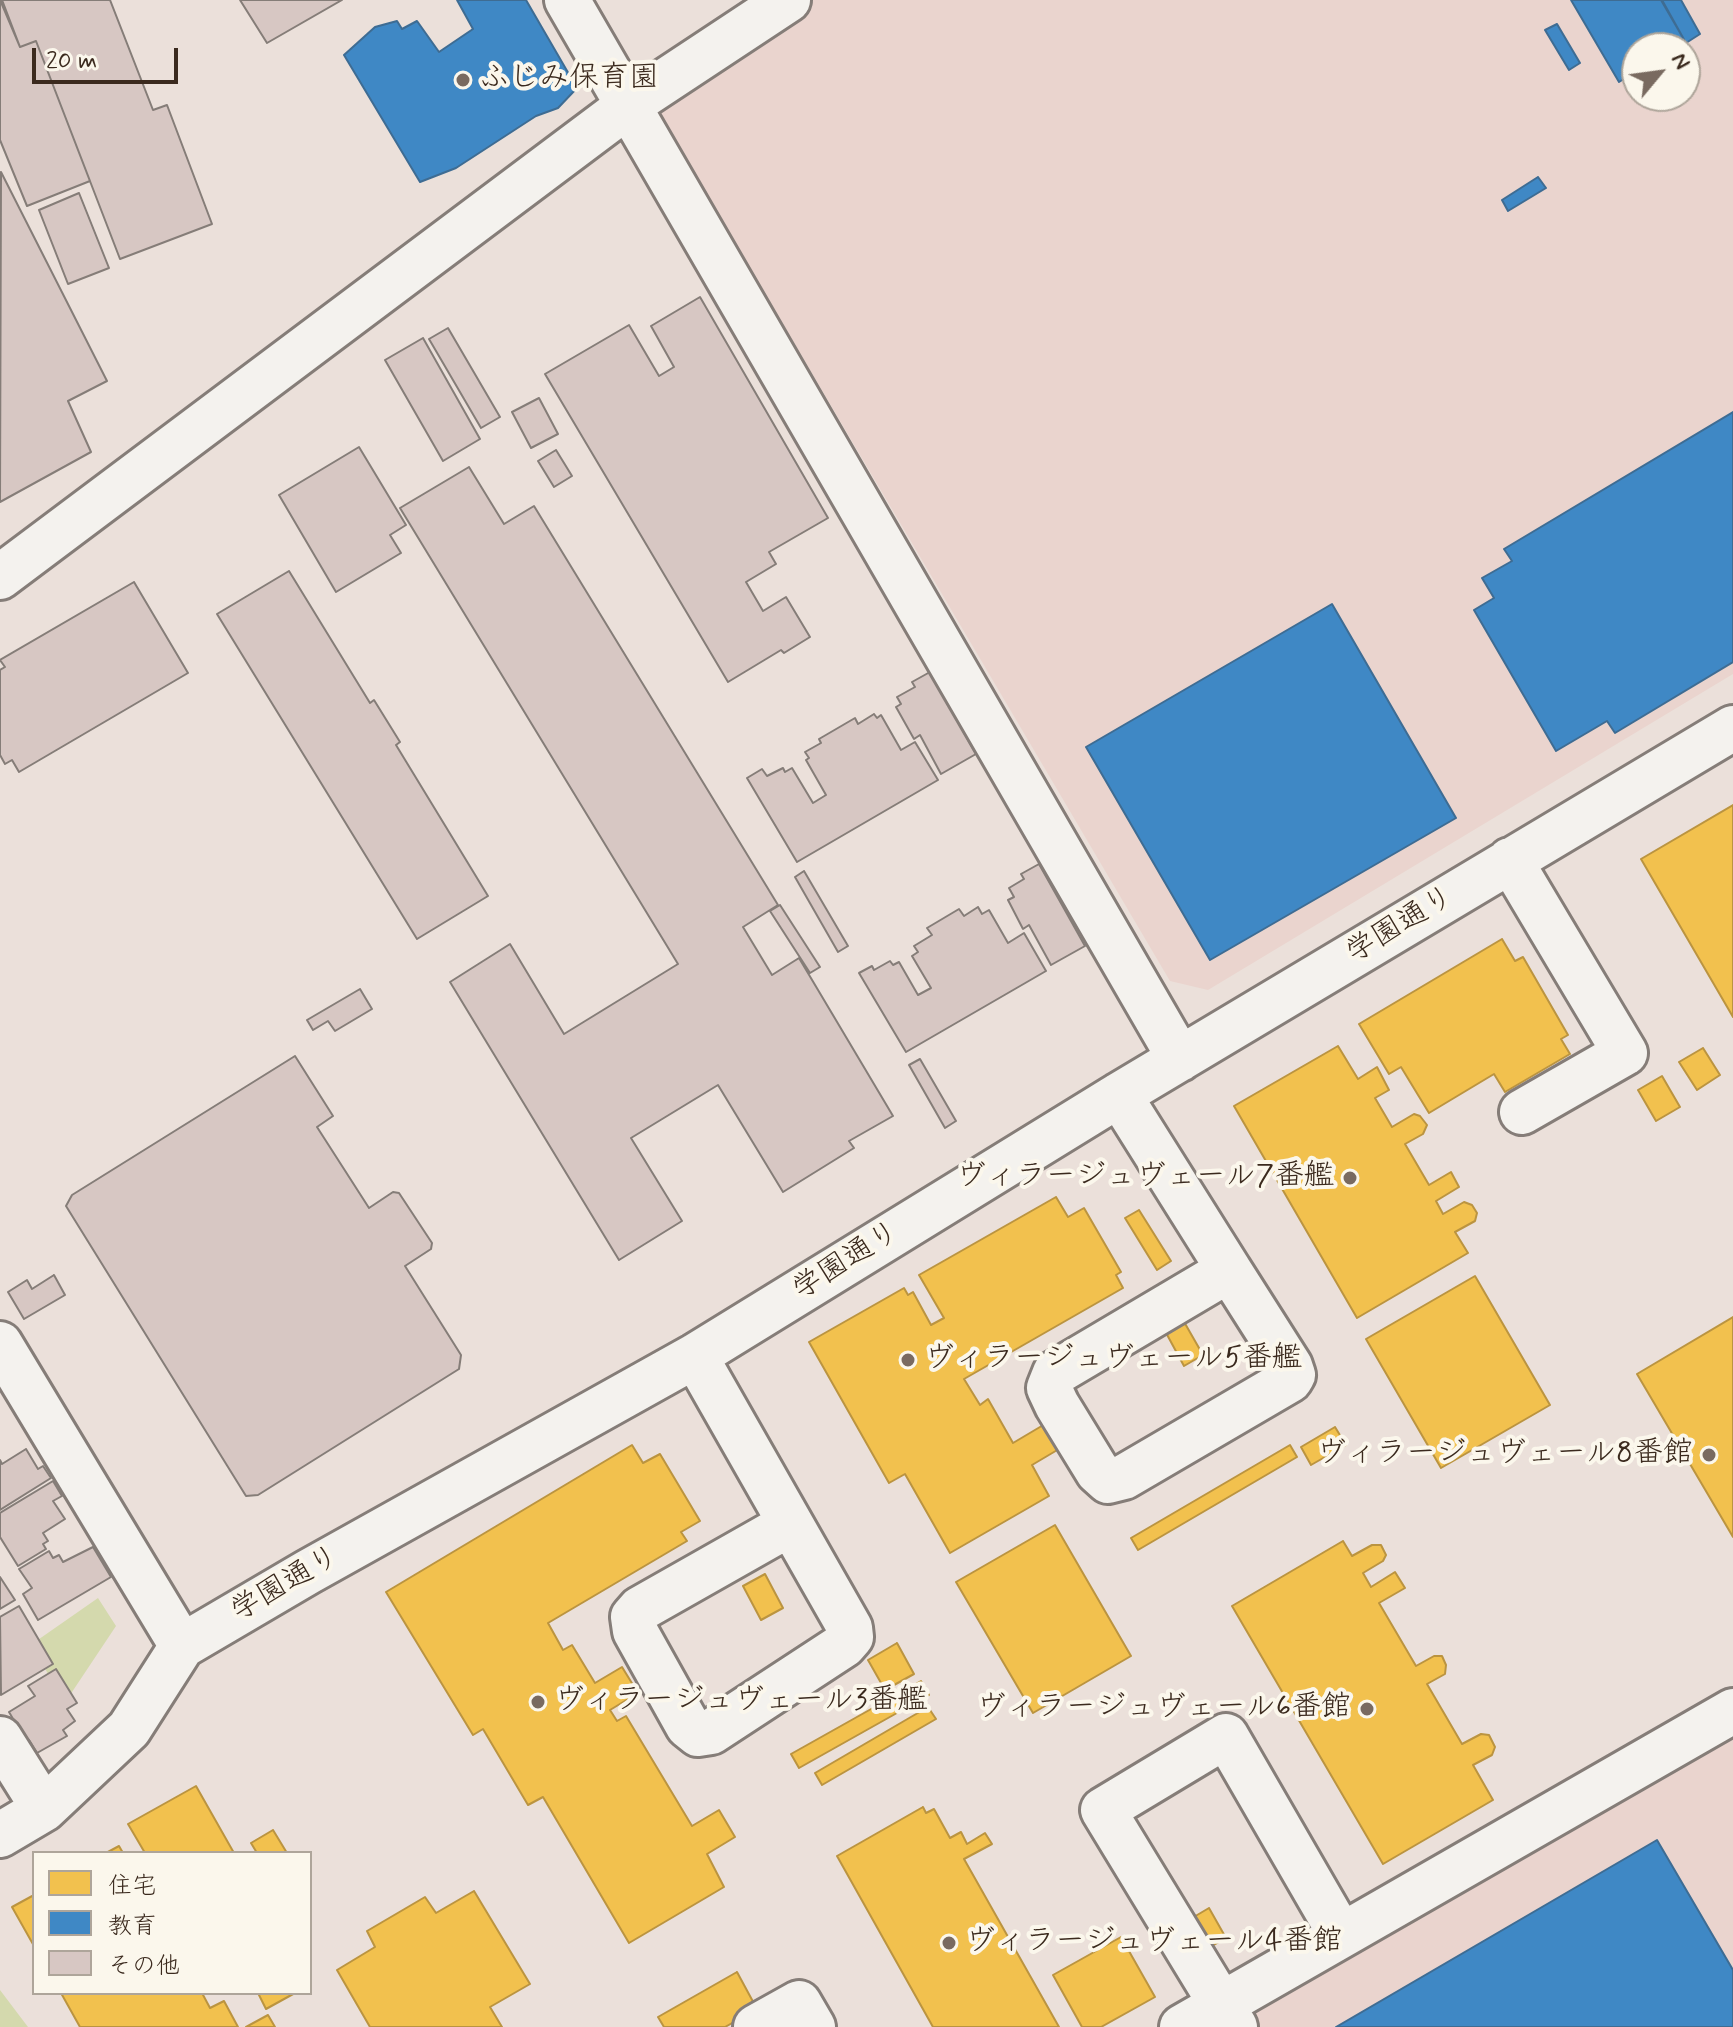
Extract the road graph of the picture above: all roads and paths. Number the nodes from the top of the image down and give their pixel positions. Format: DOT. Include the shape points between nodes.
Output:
graph roads {
  1 [pos="567,0"];
  2 [pos="788,0"];
  3 [pos="629,105"];
  4 [pos="0,577"];
  5 [pos="1733,728"];
  6 [pos="1510,860"];
  7 [pos="1180,1059"];
  8 [pos="1119,1095"];
  9 [pos="1522,1112"];
  10 [pos="1229,1270"];
  11 [pos="0,1344"];
  12 [pos="695,1356"];
  13 [pos="790,1524"];
  14 [pos="182,1646"];
  15 [pos="1733,1711"];
  16 [pos="0,1739"];
  17 [pos="44,1809"];
  18 [pos="0,1835"];
  19 [pos="1341,1935"];
  20 [pos="1228,2016"];
  21 [pos="756,2027"];
  22 [pos="813,2027"];
  23 [pos="1182,2027"];
  1 -- 3 [label="street"];
  2 -- 3 [label="street"];
  3 -- 4 [label="street"];
  3 -- 7 [label="street"];
  5 -- 6 [label="street, 学園通り"];
  6 -- 7 [label="street, 学園通り"];
  6 -- 9 [label="street" via="1625,1053"];
  7 -- 8 [label="street, 学園通り"];
  8 -- 10 [label="street"];
  8 -- 12 [label="street, 学園通り"];
  10 -- 10 [label="street" via="1293,1375 1124,1477 1108,1481 1057,1405 1049,1388 1055,1373"];
  11 -- 14 [label="street"];
  12 -- 13 [label="street"];
  12 -- 14 [label="street, 学園通り"];
  13 -- 13 [label="street" via="851,1637 711,1732 698,1734 688,1726 635,1631 633,1617"];
  14 -- 17 [label="street, 学園通り" via="129,1729"];
  15 -- 19 [label="street"];
  16 -- 17 [label="street"];
  17 -- 18 [label="street, 学園通り"];
  19 -- 20 [label="street"];
  19 -- 20 [label="street" via="1226,1736 1103,1810"];
  20 -- 23 [label="street"];
  21 -- 22 [label="street" via="799,2003"];
}
